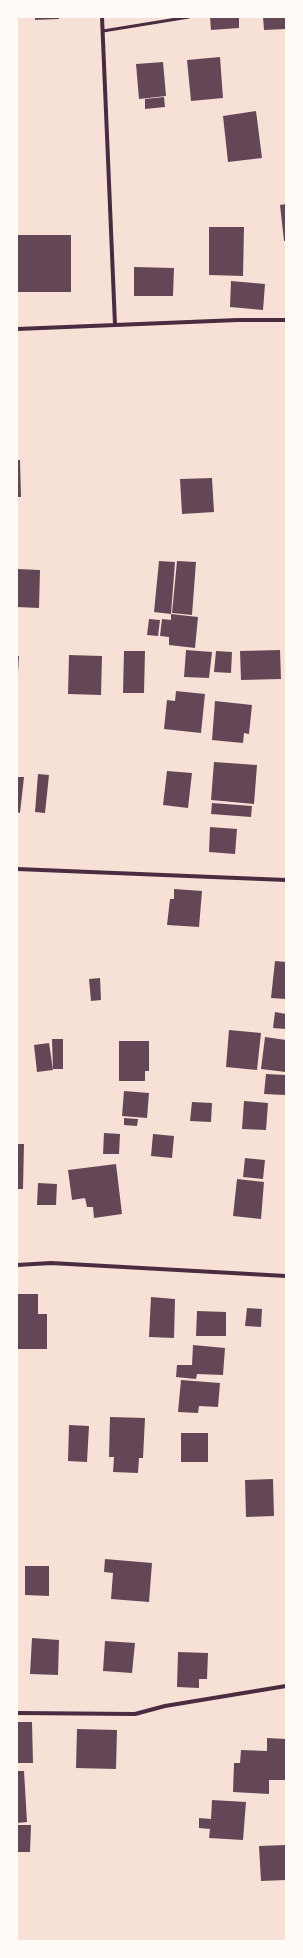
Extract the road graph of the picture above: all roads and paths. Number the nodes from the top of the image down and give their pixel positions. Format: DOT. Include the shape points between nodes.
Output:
graph roads {
  1 [pos="102,17"];
  2 [pos="190,17"];
  3 [pos="103,31"];
  4 [pos="286,320"];
  5 [pos="115,325"];
  6 [pos="17,330"];
  7 [pos="17,869"];
  8 [pos="286,880"];
  9 [pos="17,1265"];
  10 [pos="286,1276"];
  11 [pos="286,1686"];
  12 [pos="17,1713"];
  1 -- 3 [label="street"];
  2 -- 3 [label="lane"];
  3 -- 5 [label="street"];
  4 -- 5 [label="street"];
  5 -- 6 [label="street"];
  7 -- 8 [label="street"];
  9 -- 10 [label="street" via="51,1263"];
  11 -- 12 [label="street" via="165,1706 135,1714"];
}
